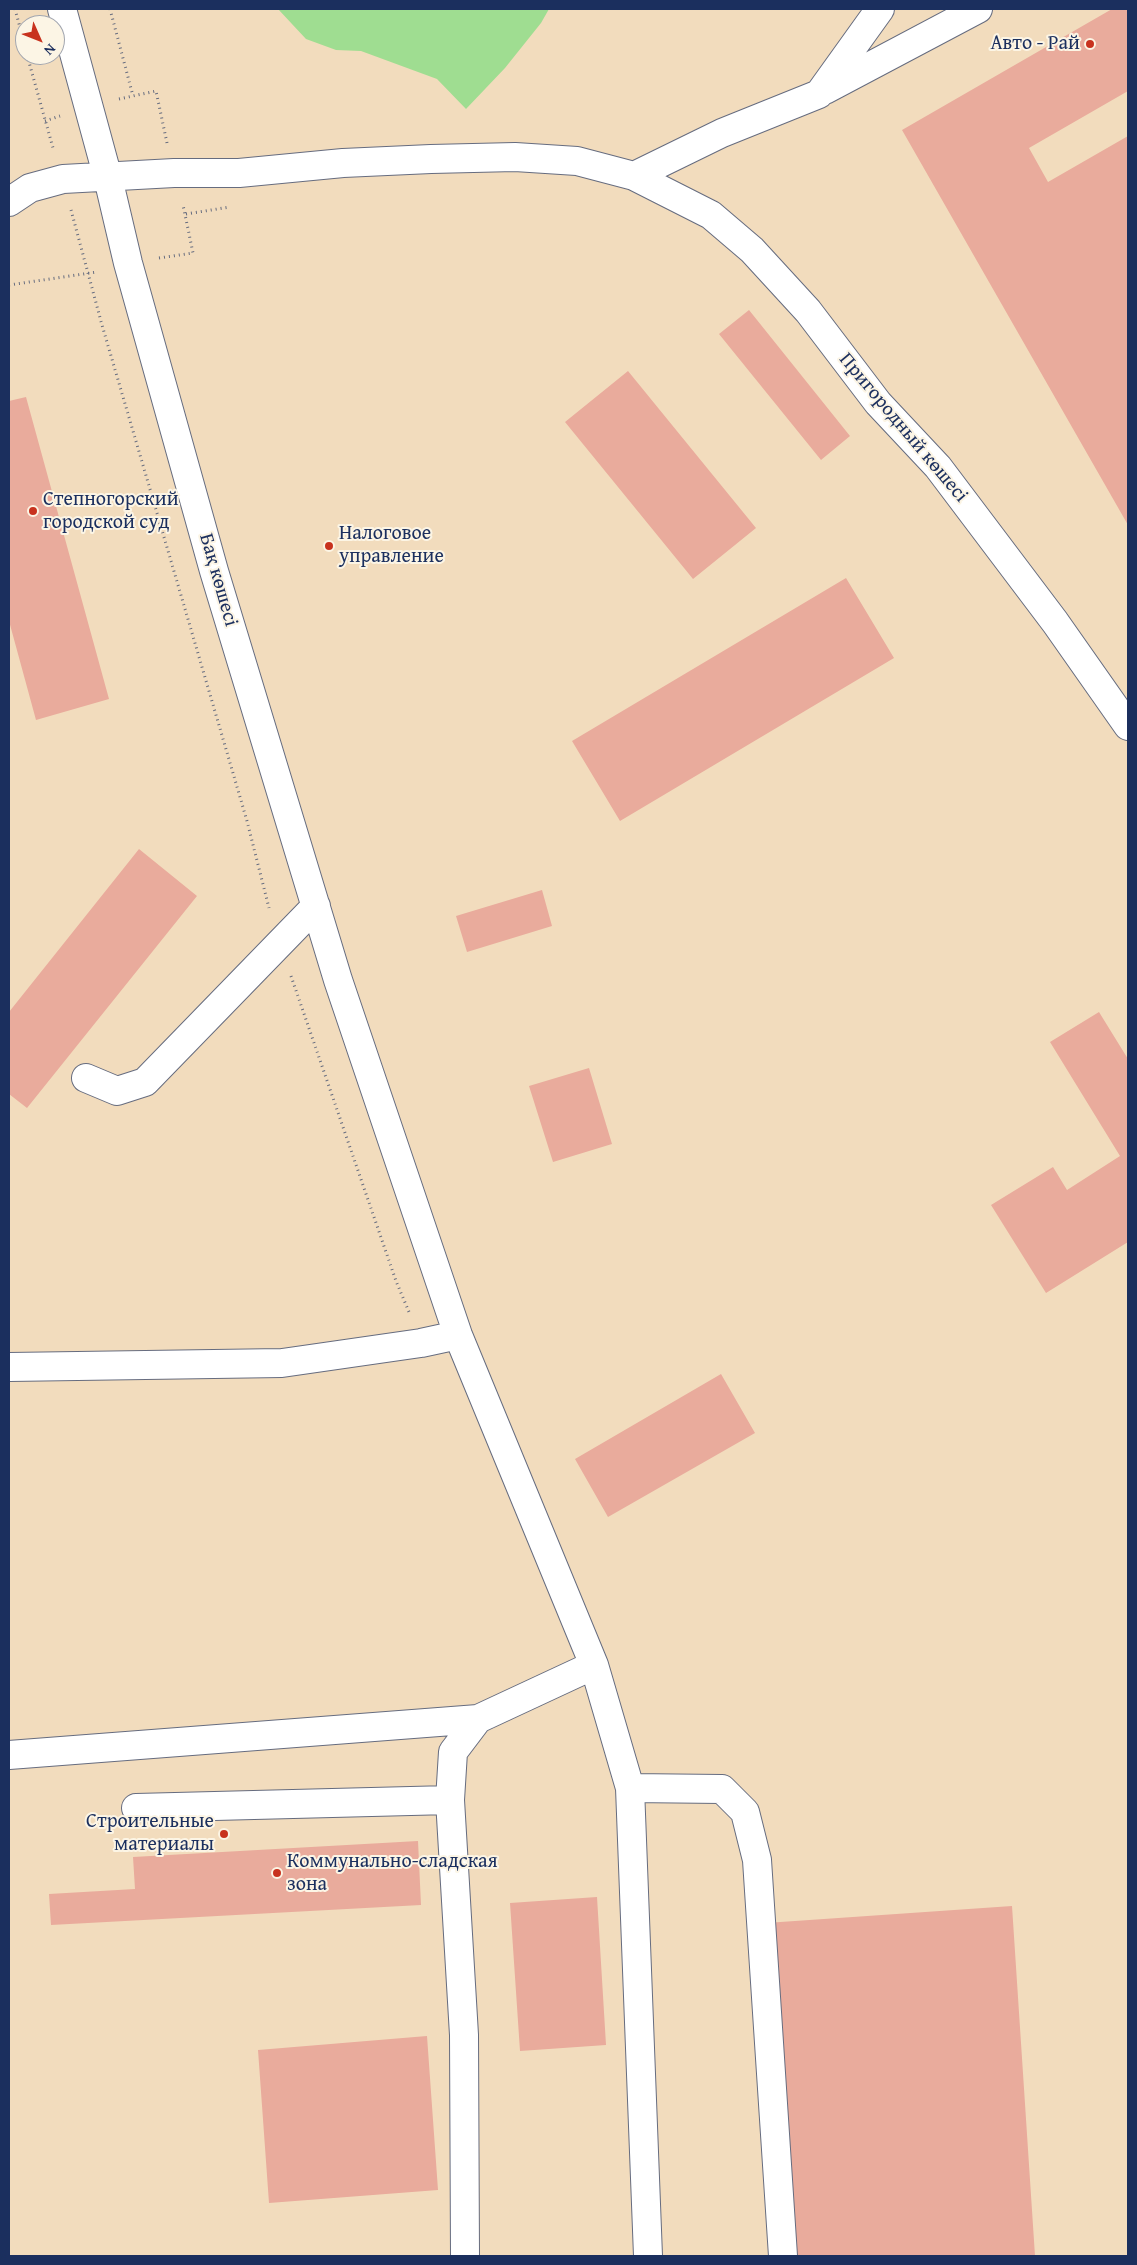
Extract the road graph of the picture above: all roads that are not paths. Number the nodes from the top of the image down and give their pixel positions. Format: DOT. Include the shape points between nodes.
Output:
graph roads {
  1 [pos="62,9"];
  2 [pos="880,9"];
  3 [pos="978,9"];
  4 [pos="819,94"];
  5 [pos="634,176"];
  6 [pos="108,178"];
  7 [pos="19,195"];
  8 [pos="9,214"];
  9 [pos="1128,726"];
  10 [pos="316,906"];
  11 [pos="86,1078"];
  12 [pos="458,1335"];
  13 [pos="9,1367"];
  14 [pos="594,1665"];
  15 [pos="478,1720"];
  16 [pos="9,1755"];
  17 [pos="630,1788"];
  18 [pos="450,1800"];
  19 [pos="136,1808"];
  20 [pos="465,2256"];
  21 [pos="648,2256"];
  22 [pos="783,2256"];
  1 -- 6 [label="street, Бақ көшесі"];
  2 -- 4 [label="street"];
  3 -- 4 [label="street"];
  4 -- 5 [label="street" via="722,133"];
  5 -- 6 [label="street, Пригородный көшесі" via="577,161 515,156"];
  5 -- 9 [label="street, Пригородный көшесі" via="711,215 752,250 808,310 878,403 938,467 1055,622"];
  6 -- 7 [label="street, Пригородный көшесі" via="63,179"];
  6 -- 10 [label="street, Бақ көшесі" via="128,263 214,571"];
  7 -- 8 [label="street"];
  10 -- 11 [label="street" via="145,1082 117,1091"];
  10 -- 12 [label="street, Бақ көшесі"];
  12 -- 13 [label="street" via="282,1363"];
  12 -- 14 [label="street, Бақ көшесі"];
  14 -- 15 [label="street"];
  14 -- 17 [label="street, Бақ көшесі"];
  15 -- 16 [label="street"];
  15 -- 18 [label="street" via="453,1752"];
  17 -- 21 [label="street, Бақ көшесі"];
  17 -- 22 [label="street" via="722,1789 745,1812 757,1860"];
  18 -- 19 [label="street"];
  18 -- 20 [label="street" via="464,2035"];
}
